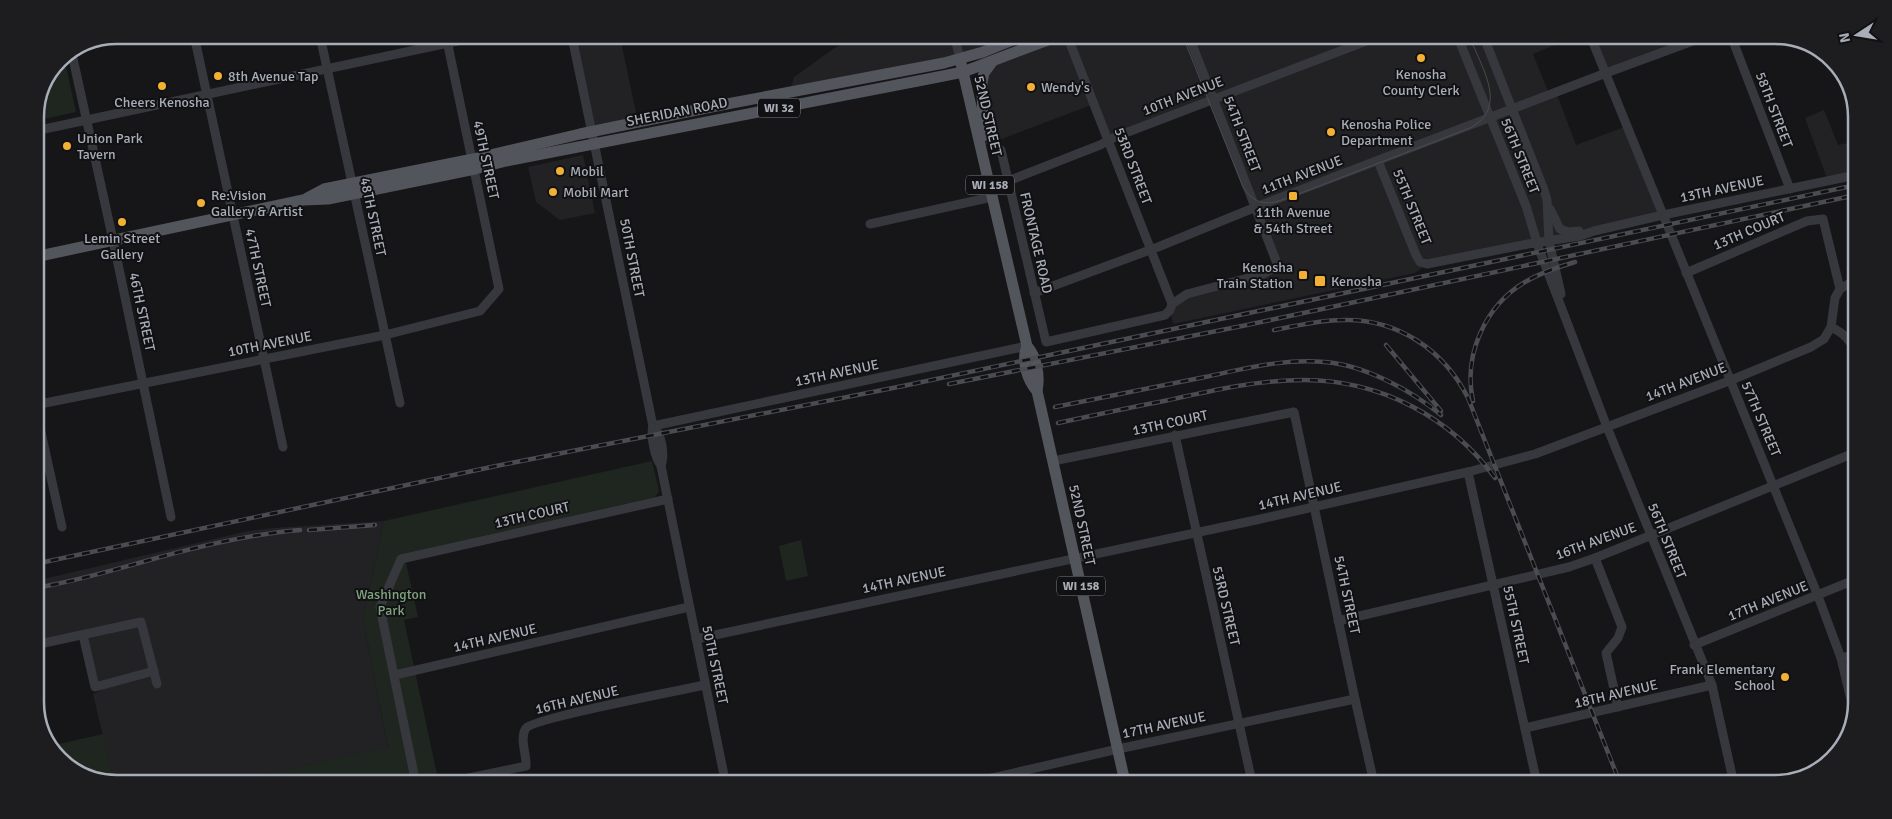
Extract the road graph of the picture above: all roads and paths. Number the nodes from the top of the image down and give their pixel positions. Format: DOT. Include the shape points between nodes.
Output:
graph roads {
  1 [pos="196,44"];
  2 [pos="322,44"];
  3 [pos="430,44"];
  4 [pos="448,44"];
  5 [pos="573,44"];
  6 [pos="956,44"];
  7 [pos="1001,44"];
  8 [pos="1038,44"];
  9 [pos="1070,44"];
  10 [pos="1192,44"];
  11 [pos="1358,44"];
  12 [pos="1461,44"];
  13 [pos="1487,44"];
  14 [pos="1594,44"];
  15 [pos="1685,44"];
  16 [pos="1734,44"];
  17 [pos="73,58"];
  18 [pos="960,59"];
  19 [pos="992,62"];
  20 [pos="327,69"];
  21 [pos="963,72"];
  22 [pos="1606,73"];
  23 [pos="206,95"];
  24 [pos="1214,99"];
  25 [pos="1513,109"];
  26 [pos="1490,118"];
  27 [pos="86,120"];
  28 [pos="44,129"];
  29 [pos="592,132"];
  30 [pos="1109,141"];
  31 [pos="594,144"];
  32 [pos="1001,150"];
  33 [pos="983,158"];
  34 [pos="1378,161"];
  35 [pos="474,164"];
  36 [pos="1848,177"];
  37 [pos="1008,181"];
  38 [pos="353,189"];
  39 [pos="1790,189"];
  40 [pos="992,197"];
  41 [pos="1547,200"];
  42 [pos="1256,207"];
  43 [pos="233,215"];
  44 [pos="1664,215"];
  45 [pos="870,224"];
  46 [pos="1594,231"];
  47 [pos="113,240"];
  48 [pos="1550,241"];
  49 [pos="1537,243"];
  50 [pos="1150,249"];
  51 [pos="44,255"];
  52 [pos="1421,263"];
  53 [pos="1686,273"];
  54 [pos="1848,284"];
  55 [pos="1840,289"];
  56 [pos="499,290"];
  57 [pos="1034,293"];
  58 [pos="1172,304"];
  59 [pos="1564,311"];
  60 [pos="1832,327"];
  61 [pos="385,334"];
  62 [pos="1848,339"];
  63 [pos="1027,346"];
  64 [pos="264,359"];
  65 [pos="1730,381"];
  66 [pos="142,383"];
  67 [pos="44,403"];
  68 [pos="400,403"];
  69 [pos="1294,412"];
  70 [pos="653,426"];
  71 [pos="1607,427"];
  72 [pos="1174,436"];
  73 [pos="44,446"];
  74 [pos="283,447"];
  75 [pos="1848,455"];
  76 [pos="1053,461"];
  77 [pos="1468,472"];
  78 [pos="1774,486"];
  79 [pos="668,499"];
  80 [pos="1314,507"];
  81 [pos="171,517"];
  82 [pos="62,527"];
  83 [pos="1195,533"];
  84 [pos="1650,536"];
  85 [pos="1595,558"];
  86 [pos="1074,559"];
  87 [pos="1848,583"];
  88 [pos="1494,585"];
  89 [pos="1818,596"];
  90 [pos="689,607"];
  91 [pos="1338,621"];
  92 [pos="83,635"];
  93 [pos="696,638"];
  94 [pos="44,643"];
  95 [pos="1694,645"];
  96 [pos="1848,657"];
  97 [pos="1841,658"];
  98 [pos="154,671"];
  99 [pos="395,675"];
  100 [pos="157,684"];
  101 [pos="1712,685"];
  102 [pos="705,686"];
  103 [pos="1848,687"];
  104 [pos="1355,699"];
  105 [pos="1618,708"];
  106 [pos="1238,724"];
  107 [pos="1525,728"];
  108 [pos="1118,749"];
  109 [pos="414,775"];
  110 [pos="483,775"];
  111 [pos="724,775"];
  112 [pos="1016,775"];
  113 [pos="1124,775"];
  114 [pos="1250,775"];
  115 [pos="1372,775"];
  116 [pos="1535,775"];
  117 [pos="1732,775"];
  1 -- 23 [label="street, 47TH STREET"];
  2 -- 20 [label="street, 48TH STREET"];
  3 -- 20 [label="street"];
  4 -- 35 [label="street, 49TH STREET"];
  5 -- 29 [label="street, 50TH STREET"];
  6 -- 18 [label="street, 52ND STREET"];
  7 -- 18 [label="main road, SHERIDAN ROAD / WI 32"];
  8 -- 19 [label="main road, SHERIDAN ROAD / WI 32"];
  9 -- 30 [label="street, 53RD STREET"];
  10 -- 24 [label="street, 54TH STREET"];
  11 -- 24 [label="street, 10TH AVENUE"];
  12 -- 26 [label="street, 56TH STREET"];
  13 -- 25 [label="street, 56TH STREET"];
  14 -- 22 [label="street, 57TH STREET"];
  15 -- 22 [label="street, 11TH AVENUE"];
  16 -- 39 [label="street, 58TH STREET"];
  17 -- 27 [label="street, 46TH STREET"];
  18 -- 21 [label="main road, 52ND STREET / WI 158"];
  18 -- 29 [label="main road, SHERIDAN ROAD / WI 32"];
  19 -- 21 [label="main road, SHERIDAN ROAD / WI 32"];
  19 -- 33 [label="main road" via="982,83"];
  20 -- 23 [label="street"];
  20 -- 38 [label="street, 48TH STREET"];
  21 -- 31 [label="main road, SHERIDAN ROAD / WI 32"];
  21 -- 33 [label="main road, 52ND STREET / WI 158"];
  22 -- 25 [label="street, 11TH AVENUE"];
  22 -- 44 [label="street, 57TH STREET"];
  23 -- 27 [label="street"];
  23 -- 43 [label="street, 47TH STREET"];
  24 -- 30 [label="street, 10TH AVENUE"];
  24 -- 42 [label="street, 54TH STREET"];
  25 -- 26 [label="street, 11TH AVENUE"];
  25 -- 41 [label="street, 56TH STREET"];
  26 -- 34 [label="street, 11TH AVENUE"];
  26 -- 49 [label="street, 56TH STREET" via="1526,206"];
  27 -- 28 [label="street"];
  27 -- 47 [label="street, 46TH STREET"];
  29 -- 31 [label="street, 50TH STREET"];
  29 -- 35 [label="main road, SHERIDAN ROAD / WI 32"];
  30 -- 37 [label="street, 10TH AVENUE"];
  30 -- 50 [label="street, 53RD STREET"];
  31 -- 35 [label="main road, SHERIDAN ROAD / WI 32"];
  31 -- 70 [label="street, 50TH STREET"];
  32 -- 37 [label="street, FRONTAGE ROAD"];
  33 -- 40 [label="main road, 52ND STREET / WI 158"];
  34 -- 42 [label="street, 11TH AVENUE"];
  34 -- 52 [label="street, 55TH STREET"];
  35 -- 38 [label="main road, SHERIDAN ROAD / WI 32"];
  35 -- 56 [label="street, 49TH STREET"];
  36 -- 39 [label="street, 13TH AVENUE"];
  37 -- 57 [label="street, FRONTAGE ROAD"];
  38 -- 43 [label="main road, SHERIDAN ROAD / WI 32" via="324,189 303,200"];
  38 -- 61 [label="street, 48TH STREET"];
  39 -- 44 [label="street, 13TH AVENUE"];
  40 -- 45 [label="street"];
  40 -- 63 [label="main road, 52ND STREET / WI 158"];
  41 -- 46 [label="street, 13TH AVENUE" via="1560,229 1568,232"];
  41 -- 48 [label="street, 56TH STREET"];
  42 -- 50 [label="street, 11TH AVENUE"];
  42 -- 58 [label="street, 54TH STREET" via="1278,266 1263,274 1187,294"];
  43 -- 47 [label="main road, SHERIDAN ROAD / WI 32"];
  43 -- 64 [label="street, 47TH STREET"];
  44 -- 46 [label="street, 13TH AVENUE"];
  44 -- 53 [label="street, 57TH STREET"];
  46 -- 48 [label="street, 13TH AVENUE"];
  47 -- 51 [label="main road, SHERIDAN ROAD / WI 32"];
  47 -- 66 [label="street, 46TH STREET"];
  48 -- 49 [label="street, 13TH AVENUE"];
  48 -- 59 [label="street, 56TH STREET"];
  49 -- 52 [label="street, 13TH AVENUE" via="1430,264"];
  49 -- 59 [label="street, 56TH STREET"];
  50 -- 57 [label="street, 11TH AVENUE"];
  50 -- 58 [label="street, 53RD STREET"];
  53 -- 55 [label="street, 13TH COURT" via="1807,221 1823,219"];
  53 -- 65 [label="street, 57TH STREET"];
  54 -- 55 [label="street"];
  55 -- 60 [label="street" via="1835,298"];
  56 -- 61 [label="street, 10TH AVENUE" via="480,311"];
  57 -- 58 [label="street, FRONTAGE ROAD" via="1046,342 1165,315"];
  59 -- 71 [label="street, 56TH STREET"];
  60 -- 62 [label="street"];
  60 -- 65 [label="street, 14TH AVENUE" via="1824,339 1811,347"];
  61 -- 64 [label="street, 10TH AVENUE"];
  61 -- 68 [label="street, 48TH STREET"];
  63 -- 70 [label="street, 13TH AVENUE"];
  63 -- 76 [label="main road, 52ND STREET / WI 158" via="1023,355 1030,384 1037,391"];
  64 -- 66 [label="street, 10TH AVENUE"];
  64 -- 74 [label="street, 47TH STREET"];
  65 -- 71 [label="street, 14TH AVENUE"];
  65 -- 78 [label="street, 57TH STREET"];
  66 -- 67 [label="street, 10TH AVENUE"];
  66 -- 81 [label="street, 46TH STREET"];
  69 -- 72 [label="street, 13TH COURT"];
  69 -- 80 [label="street, 54TH STREET"];
  70 -- 79 [label="street, 50TH STREET" via="658,430 664,459 661,466"];
  71 -- 77 [label="street, 14TH AVENUE" via="1535,454"];
  71 -- 84 [label="street, 56TH STREET"];
  72 -- 76 [label="street, 13TH COURT"];
  72 -- 83 [label="street, 53RD STREET"];
  73 -- 82 [label="street"];
  75 -- 78 [label="street, 16TH AVENUE"];
  76 -- 86 [label="main road, 52ND STREET / WI 158"];
  77 -- 80 [label="street, 14TH AVENUE"];
  77 -- 88 [label="street, 55TH STREET"];
  78 -- 84 [label="street, 16TH AVENUE"];
  78 -- 89 [label="street, 57TH STREET"];
  79 -- 90 [label="street, 50TH STREET"];
  79 -- 99 [label="street, 13TH COURT" via="402,559 380,607"];
  80 -- 83 [label="street, 14TH AVENUE"];
  80 -- 91 [label="street, 54TH STREET"];
  83 -- 86 [label="street, 14TH AVENUE"];
  83 -- 106 [label="street, 53RD STREET"];
  84 -- 85 [label="street, 16TH AVENUE"];
  84 -- 95 [label="street, 56TH STREET"];
  85 -- 88 [label="street, 16TH AVENUE"];
  85 -- 105 [label="street" via="1622,627 1618,638 1606,652"];
  86 -- 93 [label="street, 14TH AVENUE"];
  86 -- 108 [label="main road, 52ND STREET / WI 158"];
  87 -- 89 [label="street, 17TH AVENUE"];
  88 -- 91 [label="street, 16TH AVENUE"];
  88 -- 107 [label="street, 55TH STREET"];
  89 -- 95 [label="street, 17TH AVENUE"];
  89 -- 97 [label="street, 57TH STREET"];
  90 -- 93 [label="street, 50TH STREET"];
  90 -- 99 [label="street, 14TH AVENUE"];
  91 -- 104 [label="street, 54TH STREET"];
  92 -- 94 [label="street"];
  92 -- 98 [label="street" via="141,622"];
  92 -- 98 [label="street" via="95,687"];
  93 -- 102 [label="street, 50TH STREET"];
  95 -- 101 [label="street, 56TH STREET"];
  96 -- 97 [label="street"];
  97 -- 103 [label="street, 57TH STREET"];
  98 -- 100 [label="street"];
  99 -- 109 [label="street"];
  101 -- 105 [label="street, 18TH AVENUE"];
  101 -- 117 [label="street, 56TH STREET"];
  102 -- 110 [label="street, 16TH AVENUE" via="531,724 524,738 526,766"];
  102 -- 111 [label="street, 50TH STREET"];
  104 -- 106 [label="street, 17TH AVENUE"];
  104 -- 115 [label="street, 54TH STREET"];
  105 -- 107 [label="street, 18TH AVENUE"];
  106 -- 108 [label="street, 17TH AVENUE"];
  106 -- 114 [label="street, 53RD STREET"];
  107 -- 116 [label="street, 55TH STREET"];
  108 -- 112 [label="street, 17TH AVENUE"];
  108 -- 113 [label="main road, 52ND STREET / WI 158"];
}
